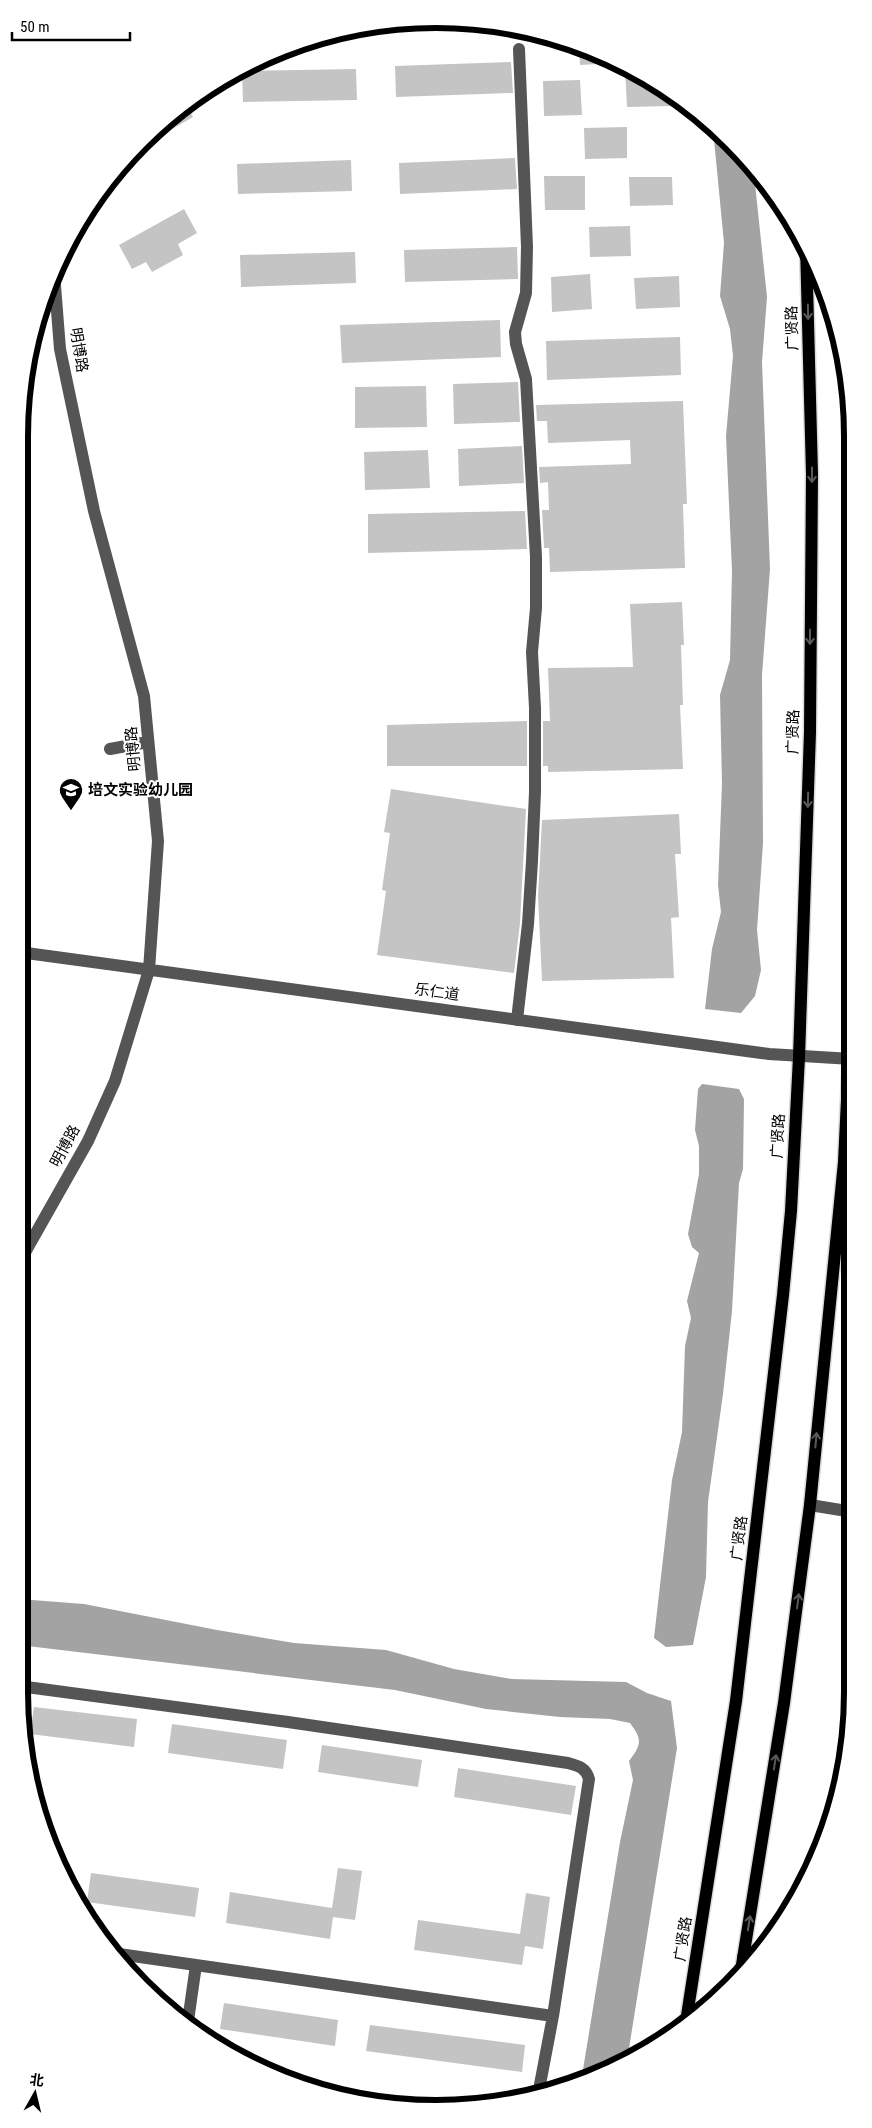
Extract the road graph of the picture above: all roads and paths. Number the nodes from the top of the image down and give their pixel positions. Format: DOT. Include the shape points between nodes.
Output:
graph roads {
  1 [pos="519,49"];
  2 [pos="807,265"];
  3 [pos="55,289"];
  4 [pos="148,742"];
  5 [pos="110,749"];
  6 [pos="28,953"];
  7 [pos="149,970"];
  8 [pos="517,1020"];
  9 [pos="799,1056"];
  10 [pos="844,1059"];
  11 [pos="844,1162"];
  12 [pos="28,1247"];
  13 [pos="810,1505"];
  14 [pos="844,1511"];
  15 [pos="28,1687"];
  16 [pos="750,1953"];
  17 [pos="124,1955"];
  18 [pos="196,1965"];
  19 [pos="687,2014"];
  20 [pos="553,2016"];
  21 [pos="189,2017"];
  22 [pos="539,2088"];
  1 -- 8 [label="street" via="527,247 526,293 515,332 526,379 536,608 532,652 535,782 532,861"];
  2 -- 9 [label="main road, 广贤路, one-way" via="812,474 810,722"];
  3 -- 4 [label="street, 明博路" via="60,349 94,511 144,696"];
  4 -- 5 [label="street"];
  4 -- 7 [label="street, 明博路" via="158,841"];
  6 -- 7 [label="street, 乐仁道"];
  7 -- 8 [label="street, 乐仁道"];
  7 -- 12 [label="street, 明博路" via="115,1082 88,1141"];
  8 -- 9 [label="street, 乐仁道"];
  9 -- 10 [label="street, 乐仁道"];
  9 -- 19 [label="main road, 广贤路" via="790,1220 761,1488 736,1701"];
  13 -- 11 [label="main road, one-way"];
  13 -- 14 [label="street"];
  16 -- 13 [label="main road, one-way"];
  15 -- 20 [label="street" via="288,1722 579,1766 587,1771 589,1779"];
  17 -- 18 [label="street"];
  18 -- 20 [label="street"];
  18 -- 21 [label="street"];
  20 -- 22 [label="street"];
}
